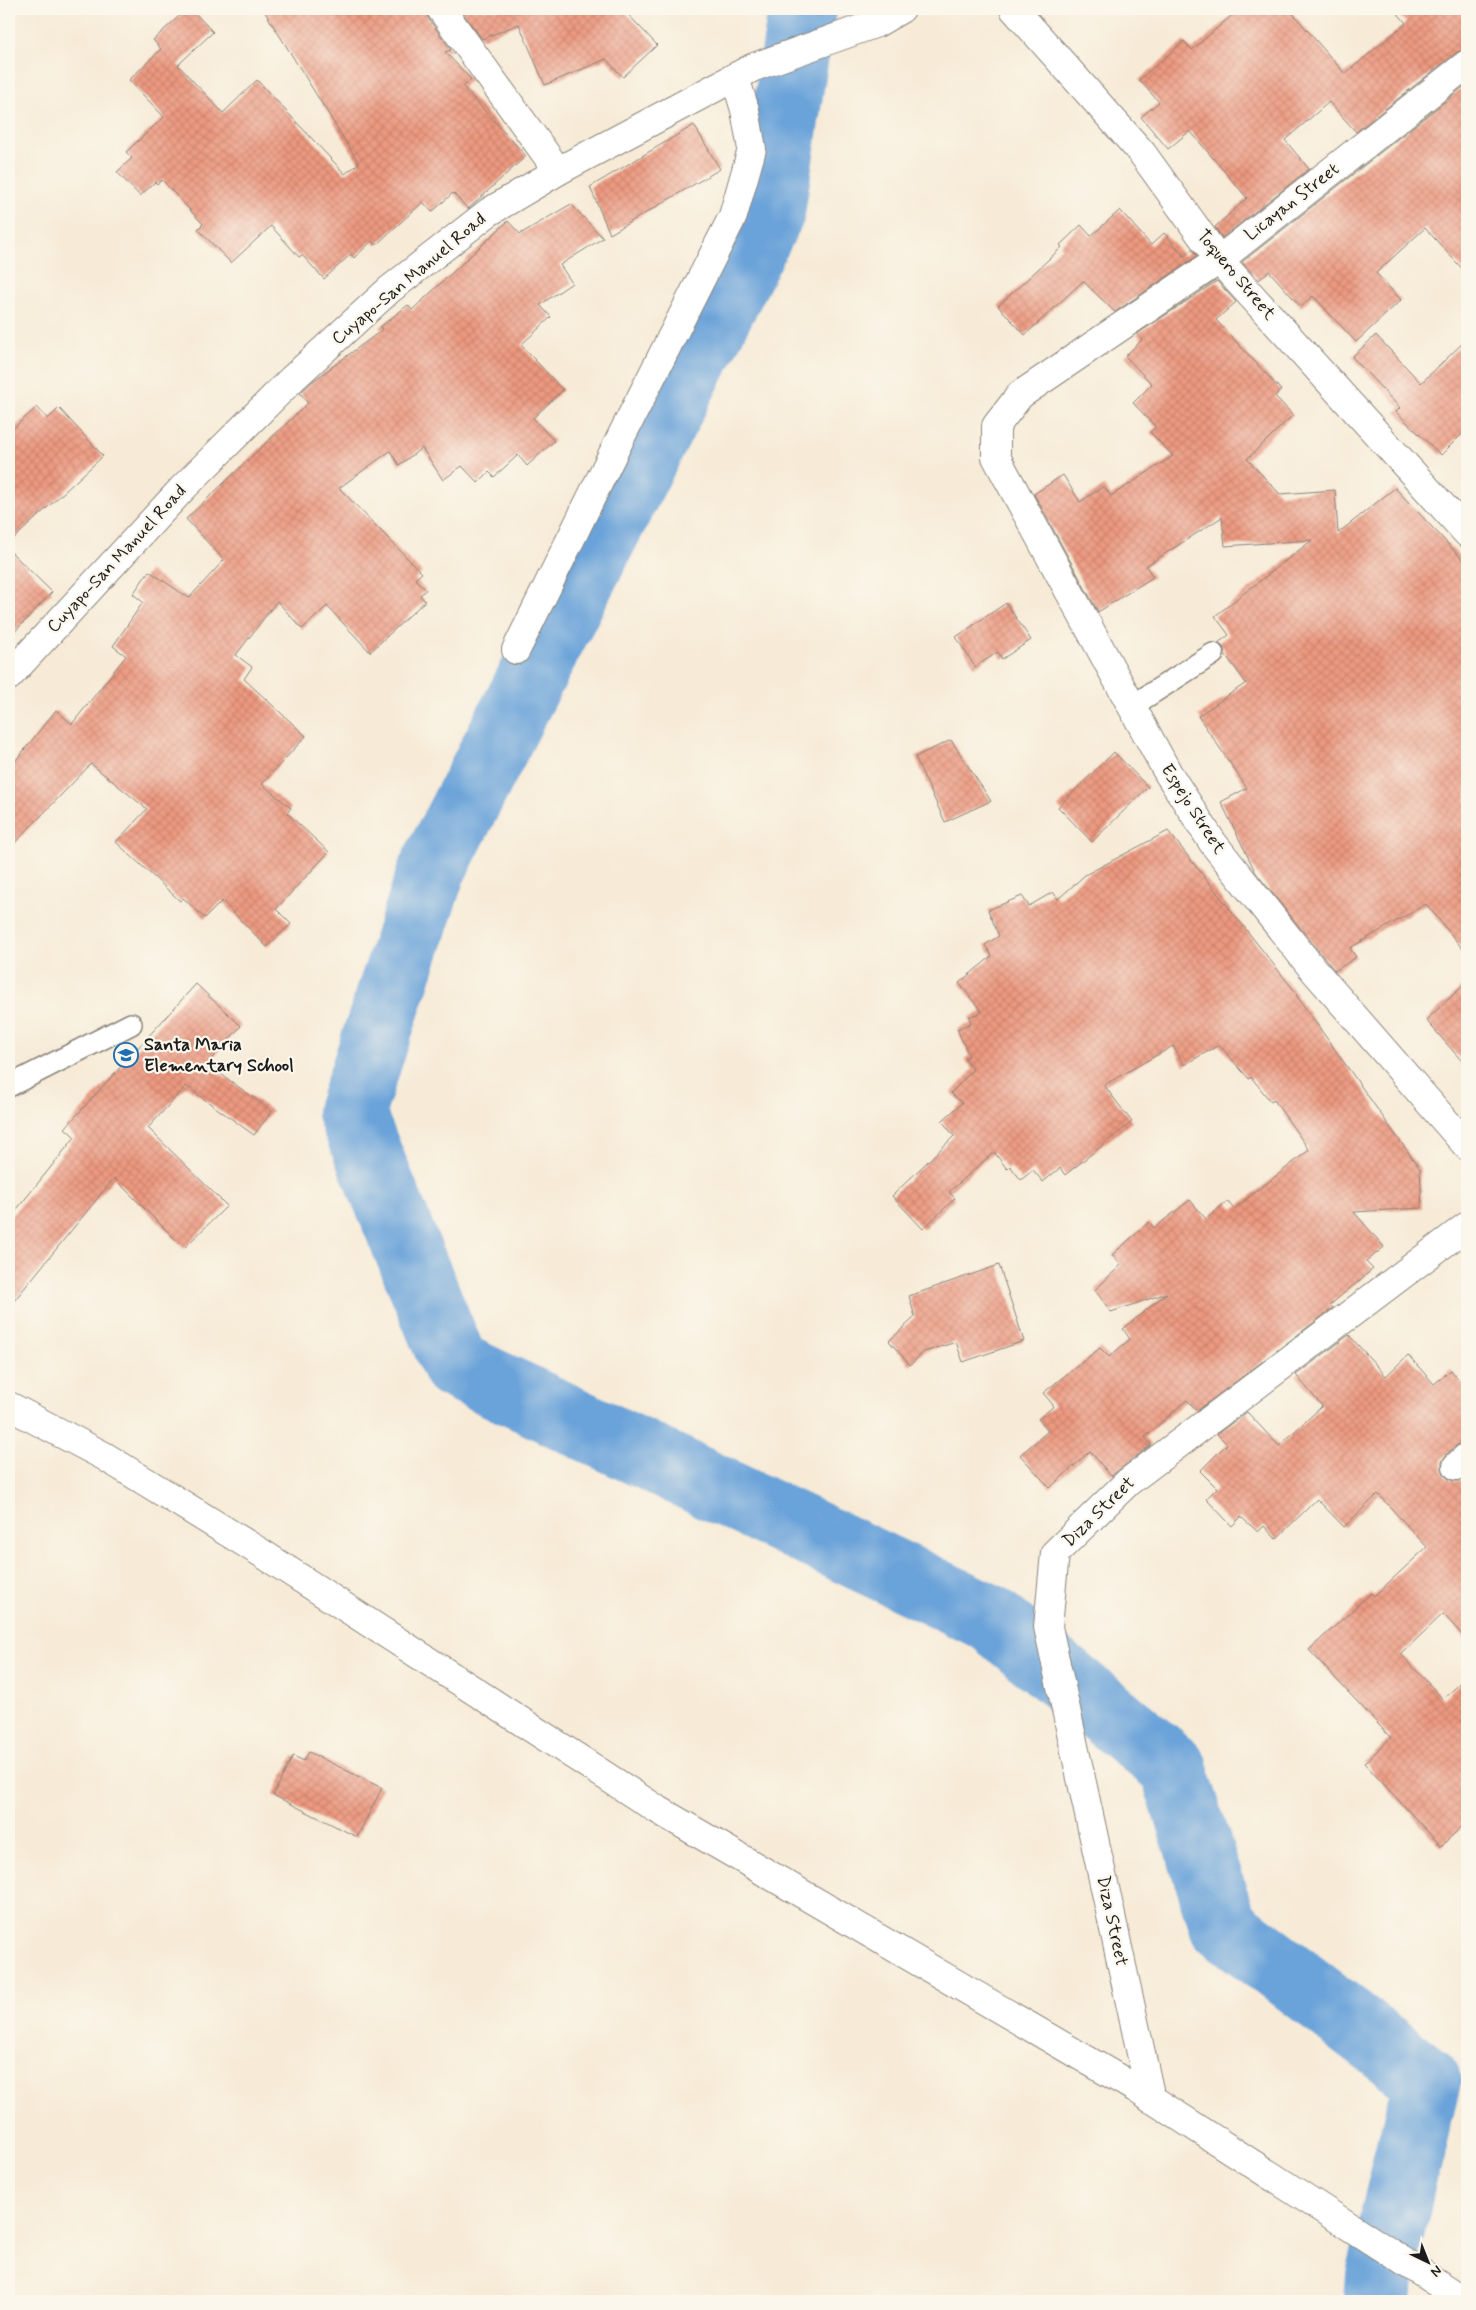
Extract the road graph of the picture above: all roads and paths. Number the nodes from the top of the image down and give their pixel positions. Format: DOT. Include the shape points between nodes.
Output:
graph roads {
  1 [pos="441,9"];
  2 [pos="901,9"];
  3 [pos="1014,9"];
  4 [pos="1467,64"];
  5 [pos="744,72"];
  6 [pos="558,171"];
  7 [pos="1219,260"];
  8 [pos="996,426"];
  9 [pos="1467,533"];
  10 [pos="516,650"];
  11 [pos="1213,654"];
  12 [pos="9,676"];
  13 [pos="1132,706"];
  14 [pos="131,1024"];
  15 [pos="9,1086"];
  16 [pos="1467,1146"];
  17 [pos="1467,1226"];
  18 [pos="9,1406"];
  19 [pos="1151,2099"];
  20 [pos="1465,2301"];
  1 -- 6 [label="street"];
  2 -- 5 [label="street, Cuyapo-San Manuel Road" via="877,23"];
  3 -- 7 [label="street, Toquero Street" via="1142,153"];
  4 -- 7 [label="street, Licayan Street"];
  5 -- 6 [label="street, Cuyapo-San Manuel Road"];
  5 -- 10 [label="street" via="745,110 752,148 733,216"];
  6 -- 12 [label="street, Cuyapo-San Manuel Road" via="489,212 442,248 389,290 292,379 182,489"];
  7 -- 8 [label="street, Licayan Street" via="1020,395"];
  7 -- 9 [label="street, Toquero Street"];
  8 -- 13 [label="street, Espejo Street" via="996,457"];
  11 -- 13 [label="lane"];
  13 -- 16 [label="street, Espejo Street" via="1168,773 1213,843 1312,968"];
  14 -- 15 [label="lane"];
  17 -- 19 [label="street, Diza Street" via="1128,1482 1055,1553 1048,1627"];
  18 -- 19 [label="street" via="104,1456 255,1549 655,1808"];
  19 -- 20 [label="street"];
}
